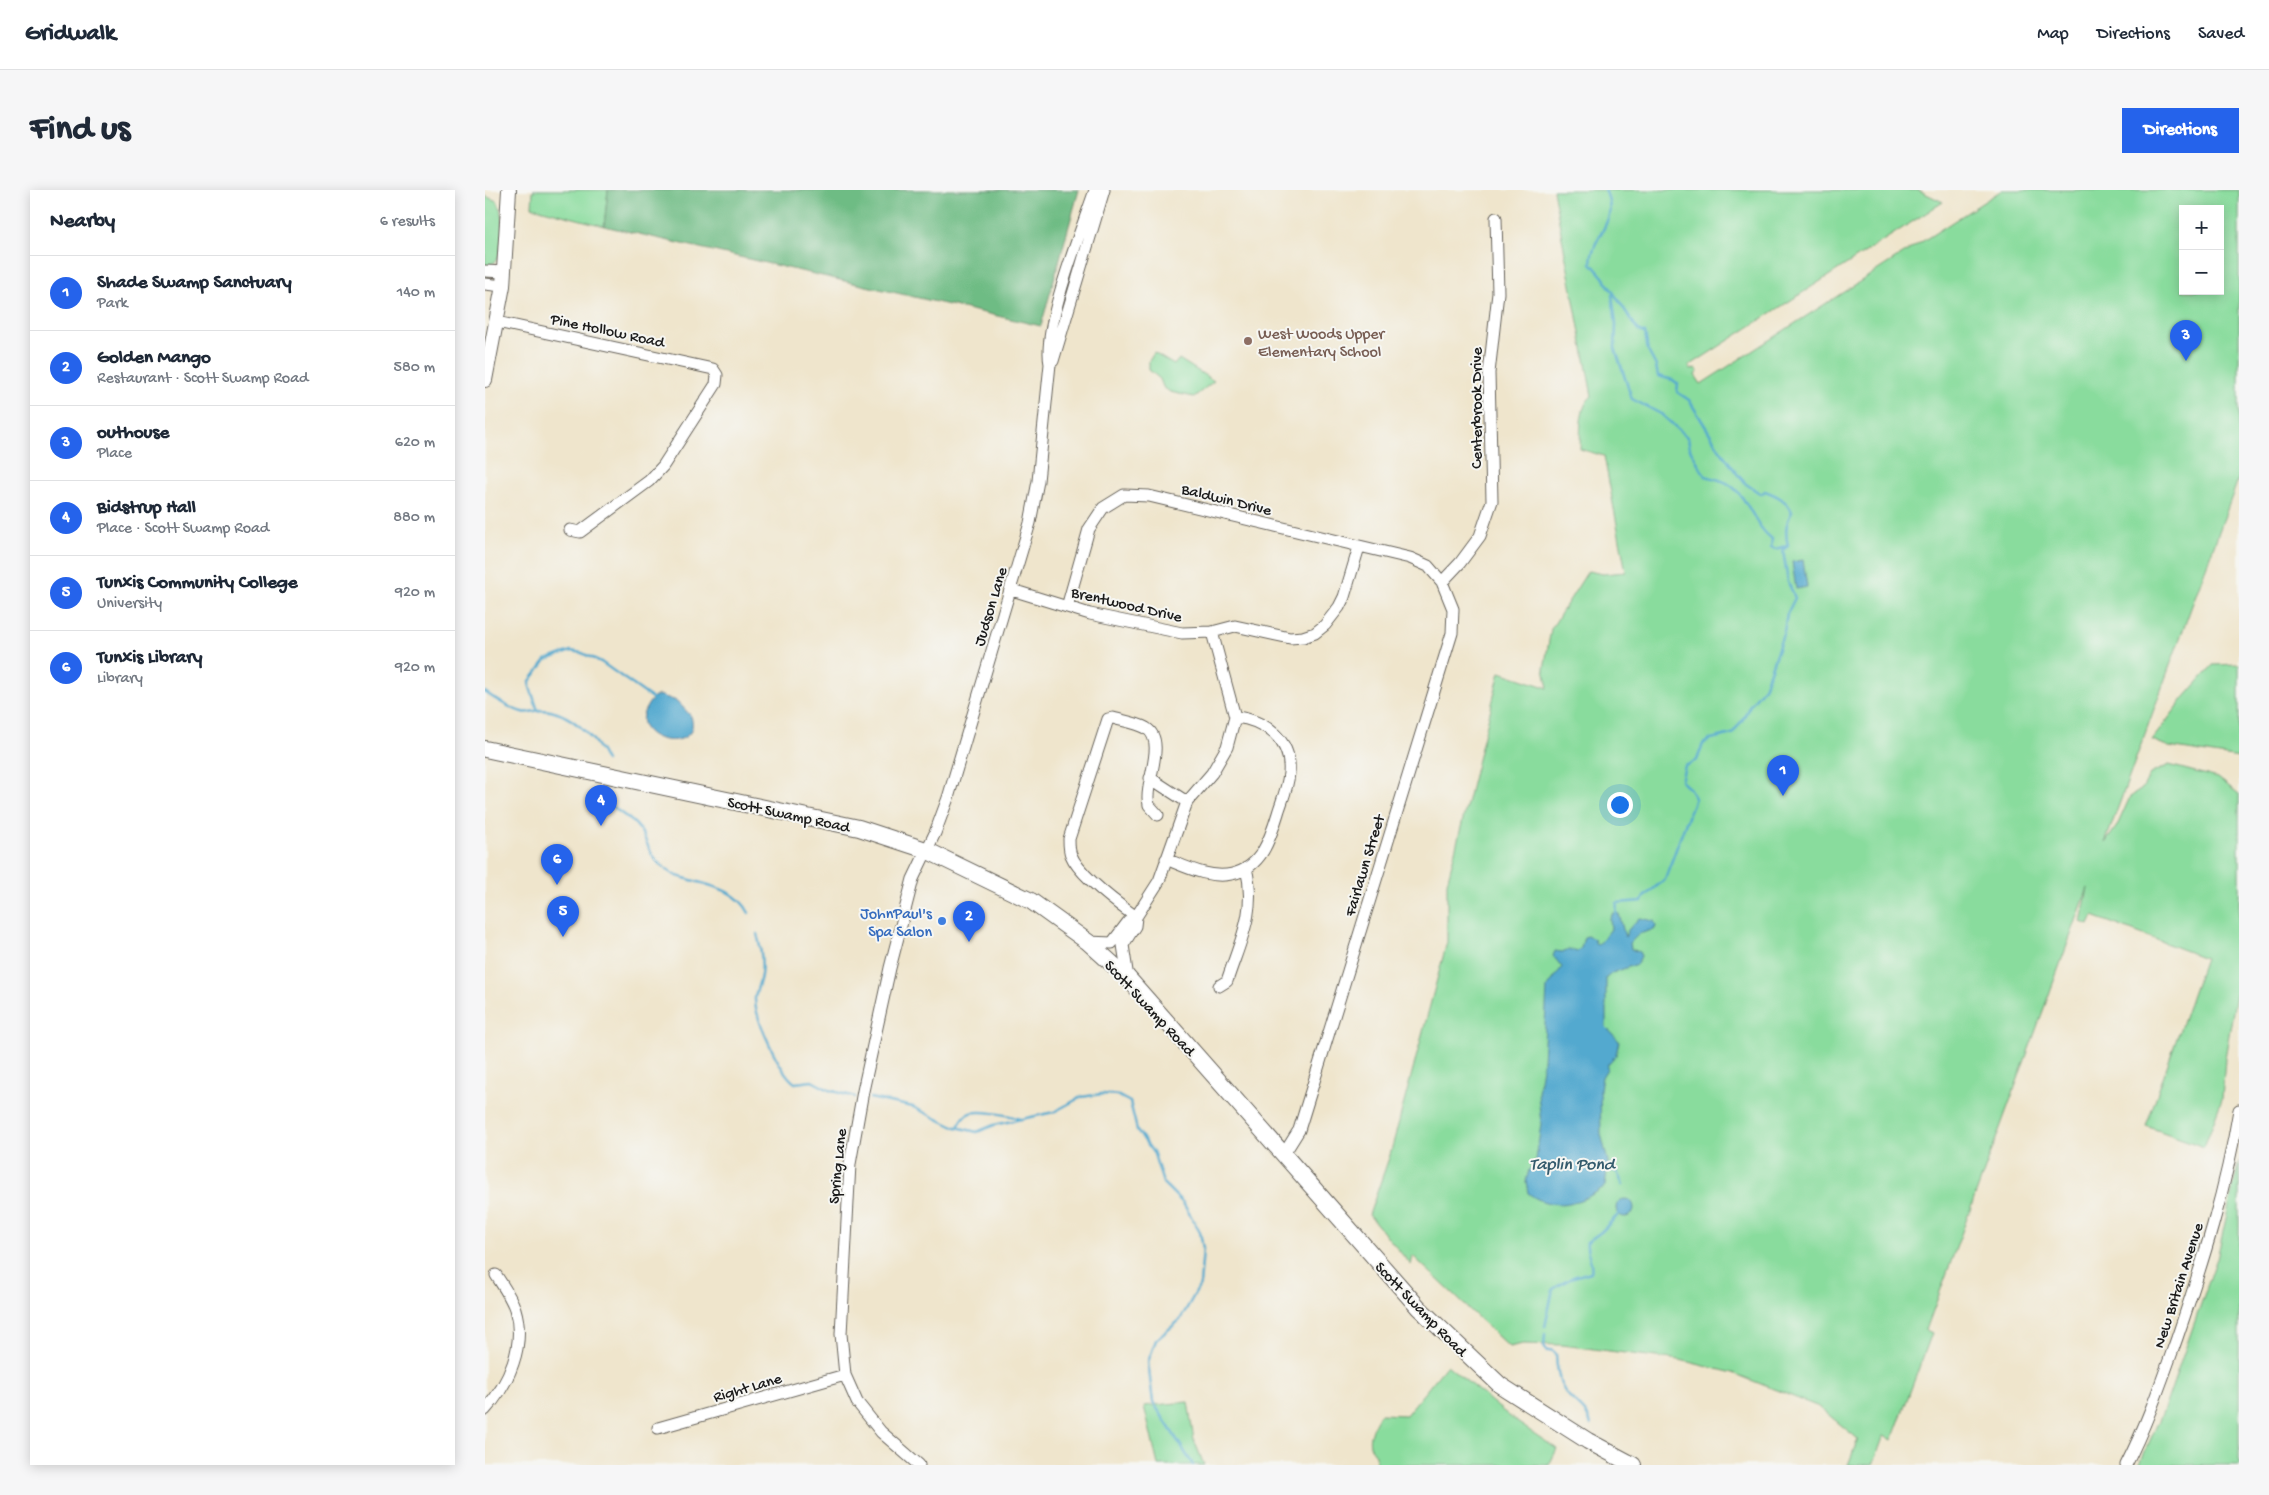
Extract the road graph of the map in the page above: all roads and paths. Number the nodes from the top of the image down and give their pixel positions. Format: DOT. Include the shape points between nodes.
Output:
graph roads {
  1 [pos="509,190"];
  2 [pos="1095,190"];
  3 [pos="1104,190"];
  4 [pos="1496,218"];
  5 [pos="485,270"];
  6 [pos="505,272"];
  7 [pos="485,284"];
  8 [pos="503,286"];
  9 [pos="497,322"];
  10 [pos="1050,364"];
  11 [pos="485,380"];
  12 [pos="570,530"];
  13 [pos="1359,547"];
  14 [pos="1442,582"];
  15 [pos="1011,590"];
  16 [pos="1067,607"];
  17 [pos="1212,632"];
  18 [pos="1235,717"];
  19 [pos="485,749"];
  20 [pos="1150,778"];
  21 [pos="1187,802"];
  22 [pos="1158,815"];
  23 [pos="926,850"];
  24 [pos="1165,860"];
  25 [pos="1246,868"];
  26 [pos="1136,917"];
  27 [pos="1088,942"];
  28 [pos="1128,978"];
  29 [pos="1219,986"];
  30 [pos="2239,1110"];
  31 [pos="1284,1154"];
  32 [pos="496,1275"];
  33 [pos="845,1374"];
  34 [pos="485,1410"];
  35 [pos="658,1428"];
  36 [pos="919,1465"];
  37 [pos="1633,1465"];
  38 [pos="2126,1465"];
  1 -- 6 [label="main road"];
  2 -- 10 [label="street, Judson Lane" via="1057,306 1049,342"];
  3 -- 10 [label="street, Judson Lane"];
  4 -- 14 [label="street, Centerbrook Drive" via="1498,293 1489,373 1492,501 1480,536"];
  5 -- 6 [label="street"];
  6 -- 8 [label="main road"];
  7 -- 8 [label="street"];
  8 -- 9 [label="main road"];
  9 -- 11 [label="main road"];
  9 -- 12 [label="street, Pine Hollow Road" via="713,368 717,375 716,384 654,476 580,532"];
  10 -- 15 [label="street, Judson Lane" via="1034,504"];
  13 -- 14 [label="street, Baldwin Drive" via="1411,558 1428,566"];
  13 -- 16 [label="street, Baldwin Drive" via="1149,496 1124,495 1103,508 1089,529"];
  13 -- 17 [label="street, Brentwood Drive" via="1342,602 1333,617 1315,633 1290,638 1235,626"];
  14 -- 31 [label="street, Fairlawn Street" via="1453,609 1452,633 1299,1130"];
  15 -- 16 [label="street, Brentwood Drive"];
  15 -- 23 [label="street, Judson Lane" via="948,798"];
  16 -- 17 [label="street, Brentwood Drive" via="1181,633"];
  17 -- 18 [label="street"];
  18 -- 21 [label="street" via="1227,747 1212,773"];
  18 -- 25 [label="street" via="1248,718 1267,727 1281,742 1289,762 1287,782 1270,839 1261,854"];
  19 -- 23 [label="highway, Scott Swamp Road" via="859,828"];
  20 -- 21 [label="street"];
  20 -- 22 [label="street" via="1149,805"];
  20 -- 26 [label="street" via="1156,745 1153,734 1145,727 1113,718 1108,720 1069,839 1076,863 1108,896"];
  21 -- 24 [label="street"];
  23 -- 27 [label="highway, Scott Swamp Road" via="1031,901"];
  23 -- 33 [label="street, Spring Lane" via="913,879 890,968 850,1164 841,1334"];
  24 -- 25 [label="street" via="1213,875 1231,874"];
  24 -- 26 [label="street" via="1159,881"];
  25 -- 29 [label="street" via="1251,894 1249,915 1227,981"];
  26 -- 27 [label="street" via="1112,943"];
  26 -- 28 [label="street" via="1135,926 1123,945"];
  27 -- 28 [label="highway, Scott Swamp Road"];
  28 -- 31 [label="highway, Scott Swamp Road"];
  30 -- 38 [label="street, New Britain Avenue" via="2226,1181 2205,1256 2165,1372"];
  31 -- 37 [label="highway, Scott Swamp Road" via="1419,1308 1493,1378 1567,1428"];
  32 -- 34 [label="street" via="515,1309 518,1334 507,1381"];
  33 -- 35 [label="street, Right Lane"];
  33 -- 36 [label="street, Spring Lane" via="857,1402 870,1421"];
}
